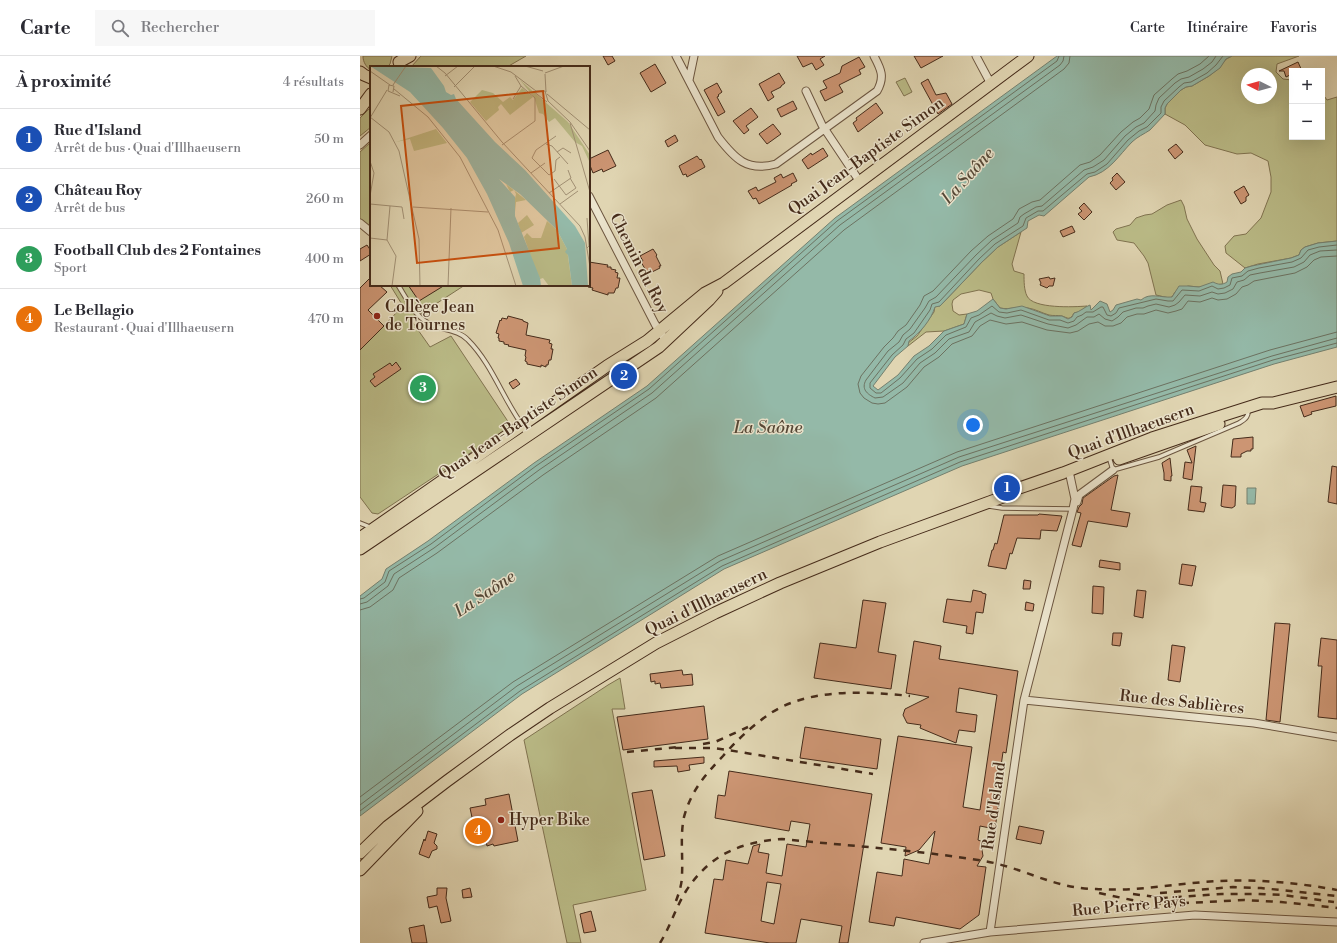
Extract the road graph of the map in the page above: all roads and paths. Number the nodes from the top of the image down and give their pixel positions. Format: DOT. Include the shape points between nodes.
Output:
graph roads {
  1 [pos="410,56"];
  2 [pos="676,56"];
  3 [pos="694,56"];
  4 [pos="874,56"];
  5 [pos="976,56"];
  6 [pos="1028,56"];
  7 [pos="398,62"];
  8 [pos="360,72"];
  9 [pos="370,78"];
  10 [pos="689,80"];
  11 [pos="991,84"];
  12 [pos="806,91"];
  13 [pos="370,95"];
  14 [pos="360,109"];
  15 [pos="824,129"];
  16 [pos="370,136"];
  17 [pos="360,145"];
  18 [pos="860,182"];
  19 [pos="590,198"];
  20 [pos="360,223"];
  21 [pos="370,231"];
  22 [pos="724,283"];
  23 [pos="399,286"];
  24 [pos="659,330"];
  25 [pos="666,340"];
  26 [pos="1337,387"];
  27 [pos="1248,410"];
  28 [pos="523,426"];
  29 [pos="526,437"];
  30 [pos="1110,462"];
  31 [pos="1070,473"];
  32 [pos="986,503"];
  33 [pos="1071,509"];
  34 [pos="360,523"];
  35 [pos="376,533"];
  36 [pos="360,538"];
  37 [pos="360,549"];
  38 [pos="1024,700"];
  39 [pos="1337,737"];
  40 [pos="447,781"];
  41 [pos="360,853"];
  42 [pos="360,870"];
  43 [pos="1337,922"];
  44 [pos="990,932"];
  45 [pos="924,943"];
  1 -- 7 [label="main road"];
  2 -- 10 [label="street"];
  3 -- 10 [label="street"];
  4 -- 15 [label="street" via="882,74 877,91"];
  5 -- 11 [label="street"];
  6 -- 11 [label="main road, Quai Jean-Baptiste Simon"];
  8 -- 9 [label="main road"];
  10 -- 15 [label="street" via="718,137 735,157 747,164 765,167 776,164"];
  11 -- 18 [label="main road, Quai Jean-Baptiste Simon"];
  12 -- 15 [label="street"];
  13 -- 14 [label="main road"];
  15 -- 18 [label="street"];
  16 -- 17 [label="street"];
  18 -- 22 [label="main road, Quai Jean-Baptiste Simon"];
  19 -- 24 [label="street, Chemin du Roy"];
  20 -- 21 [label="street"];
  22 -- 24 [label="main road, Quai Jean-Baptiste Simon" via="705,294"];
  22 -- 25 [label="main road, Quai Jean-Baptiste Simon"];
  23 -- 28 [label="lane" via="415,314 433,326 467,338"];
  24 -- 25 [label="street, Chemin du Roy"];
  24 -- 28 [label="main road, Quai Jean-Baptiste Simon" via="647,341"];
  25 -- 29 [label="main road, Quai Jean-Baptiste Simon"];
  26 -- 27 [label="main road, Quai d'Illhaeusern" via="1273,403 1262,403"];
  27 -- 30 [label="main road, Quai d'Illhaeusern" via="1152,438"];
  27 -- 30 [label="lane" via="1246,418 1239,423 1159,457"];
  28 -- 29 [label="lane"];
  28 -- 35 [label="main road, Quai Jean-Baptiste Simon"];
  29 -- 35 [label="main road, Quai Jean-Baptiste Simon"];
  30 -- 31 [label="main road, Quai d'Illhaeusern"];
  30 -- 33 [label="street" via="1079,494 1077,504"];
  31 -- 32 [label="main road, Quai d'Illhaeusern" via="1010,498 1003,497"];
  31 -- 33 [label="street, Rue d'Island" via="1075,499"];
  32 -- 33 [label="lane" via="988,506 1002,508"];
  32 -- 40 [label="main road, Quai d'Illhaeusern" via="780,583 656,643 550,708"];
  33 -- 38 [label="street, Rue d'Island"];
  34 -- 35 [label="lane"];
  35 -- 36 [label="main road, Quai Jean-Baptiste Simon"];
  35 -- 37 [label="main road, Quai Jean-Baptiste Simon"];
  38 -- 39 [label="street, Rue des Sablières" via="1254,723"];
  38 -- 44 [label="street, Rue d'Island"];
  40 -- 41 [label="main road, Quai d'Illhaeusern" via="388,826"];
  40 -- 42 [label="main road, Quai d'Illhaeusern"];
  43 -- 44 [label="street, Rue Pierre Paÿs" via="1195,915"];
  44 -- 45 [label="street, Rue Pierre Paÿs"];
}
